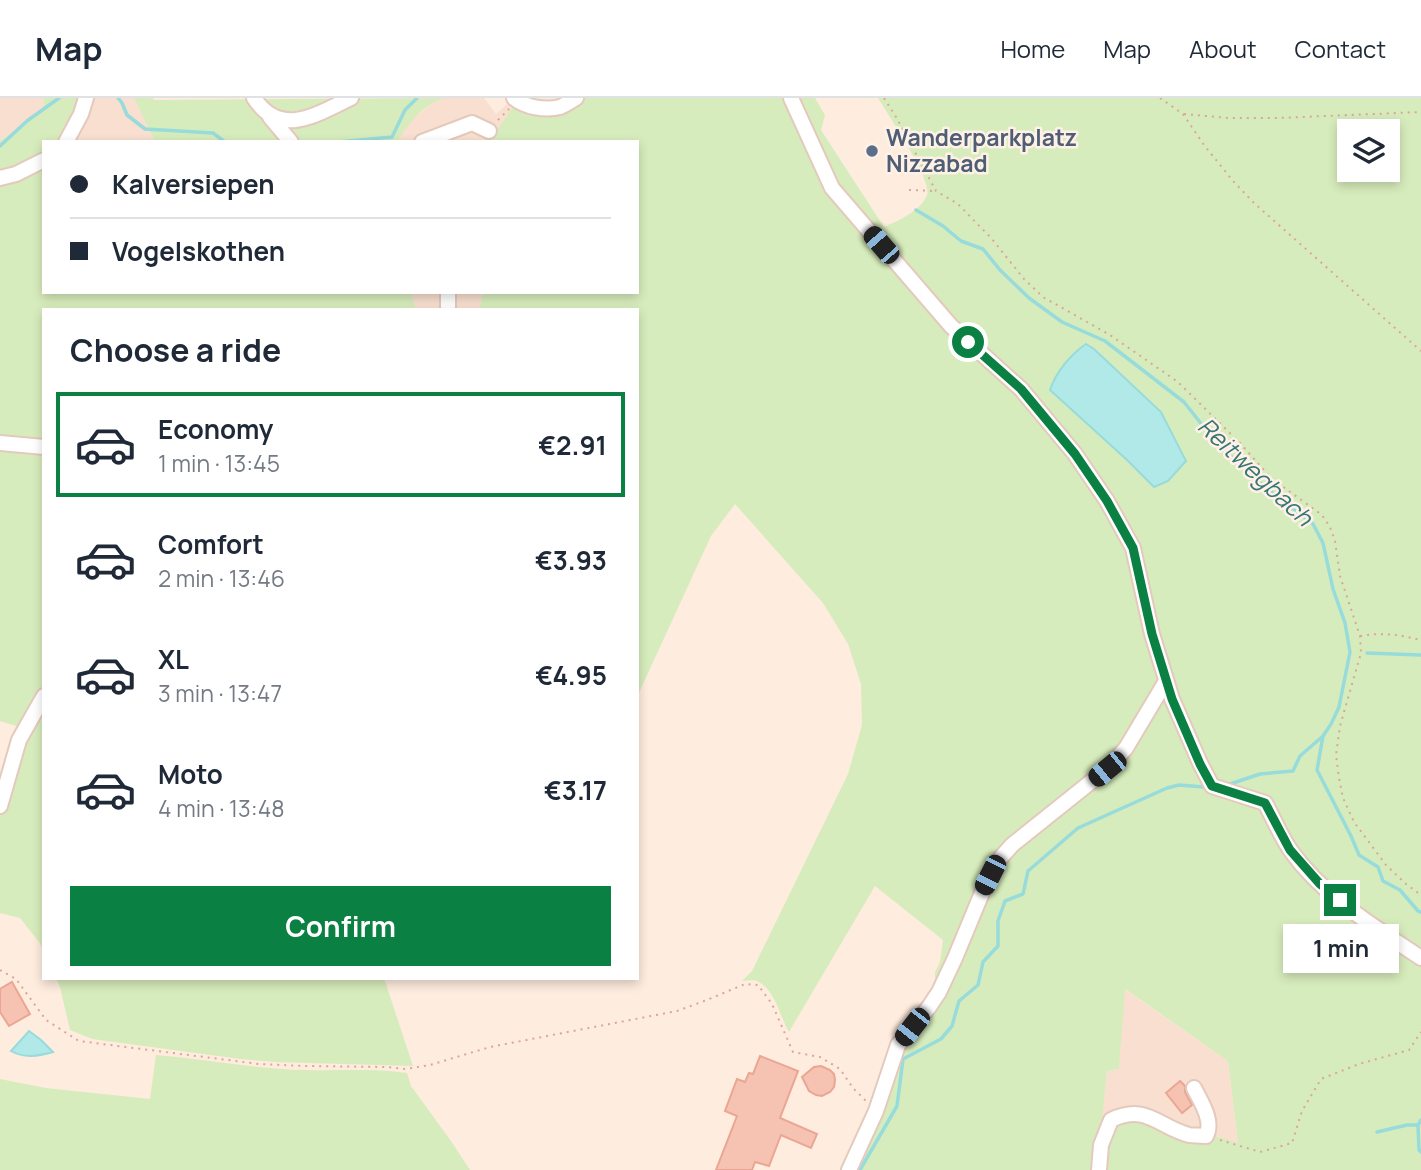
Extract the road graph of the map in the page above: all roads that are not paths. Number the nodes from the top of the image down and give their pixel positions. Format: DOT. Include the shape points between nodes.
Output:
graph roads {
  1 [pos="86,98"];
  2 [pos="254,98"];
  3 [pos="351,98"];
  4 [pos="576,98"];
  5 [pos="791,98"];
  6 [pos="515,99"];
  7 [pos="269,116"];
  8 [pos="489,131"];
  9 [pos="289,139"];
  10 [pos="67,140"];
  11 [pos="427,140"];
  12 [pos="42,161"];
  13 [pos="0,178"];
  14 [pos="0,443"];
  15 [pos="42,447"];
  16 [pos="1166,681"];
  17 [pos="42,700"];
  18 [pos="0,806"];
  19 [pos="1421,958"];
  20 [pos="1194,1088"];
  21 [pos="849,1170"];
  22 [pos="1099,1170"];
  1 -- 10 [label="street"];
  2 -- 7 [label="street"];
  3 -- 7 [label="street" via="305,120"];
  4 -- 6 [label="street" via="560,107 539,108"];
  5 -- 16 [label="street" via="832,188 951,326 1021,389 1107,501 1133,548"];
  7 -- 9 [label="street"];
  8 -- 11 [label="street" via="472,123"];
  12 -- 13 [label="street"];
  14 -- 15 [label="street"];
  16 -- 19 [label="street" via="1212,786 1265,803 1290,850 1320,884"];
  16 -- 21 [label="street" via="1126,748 1107,769 997,862 939,992 898,1045 876,1111"];
  17 -- 18 [label="street" via="19,740"];
  20 -- 22 [label="street" via="1209,1121 1206,1136 1176,1130 1148,1115 1118,1117 1111,1120 1101,1145"];
}
